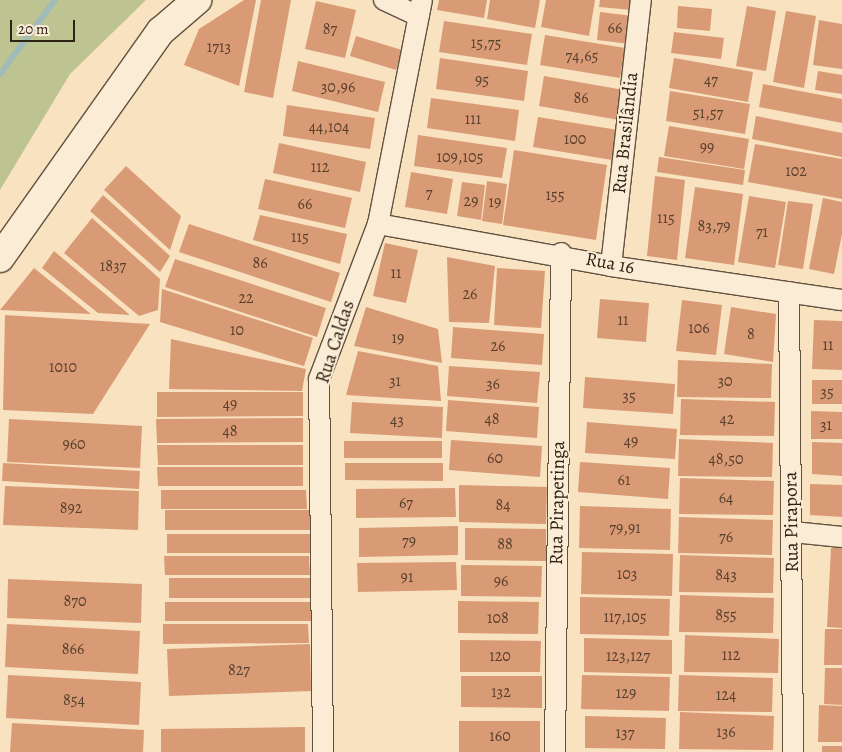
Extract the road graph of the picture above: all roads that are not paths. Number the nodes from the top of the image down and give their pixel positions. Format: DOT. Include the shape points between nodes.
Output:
graph roads {
  1 [pos="197,0"];
  2 [pos="384,0"];
  3 [pos="641,0"];
  4 [pos="420,8"];
  5 [pos="378,224"];
  6 [pos="561,253"];
  7 [pos="0,258"];
  8 [pos="611,266"];
  9 [pos="789,292"];
  10 [pos="842,300"];
  11 [pos="793,532"];
  12 [pos="842,537"];
  13 [pos="323,752"];
  14 [pos="556,752"];
  15 [pos="793,752"];
  1 -- 7 [label="main road" via="161,31"];
  2 -- 4 [label="street"];
  3 -- 8 [label="street, Rua Brasilândia"];
  4 -- 5 [label="street, Rua Caldas"];
  5 -- 6 [label="street, Rua 16"];
  5 -- 13 [label="street, Rua Caldas" via="319,379"];
  6 -- 8 [label="street, Rua 16"];
  6 -- 14 [label="street, Rua Pirapetinga"];
  8 -- 9 [label="street, Rua 16"];
  9 -- 10 [label="street, Rua 16"];
  9 -- 11 [label="street, Rua Pirapora"];
  11 -- 12 [label="street"];
  11 -- 15 [label="street, Rua Pirapora"];
}
